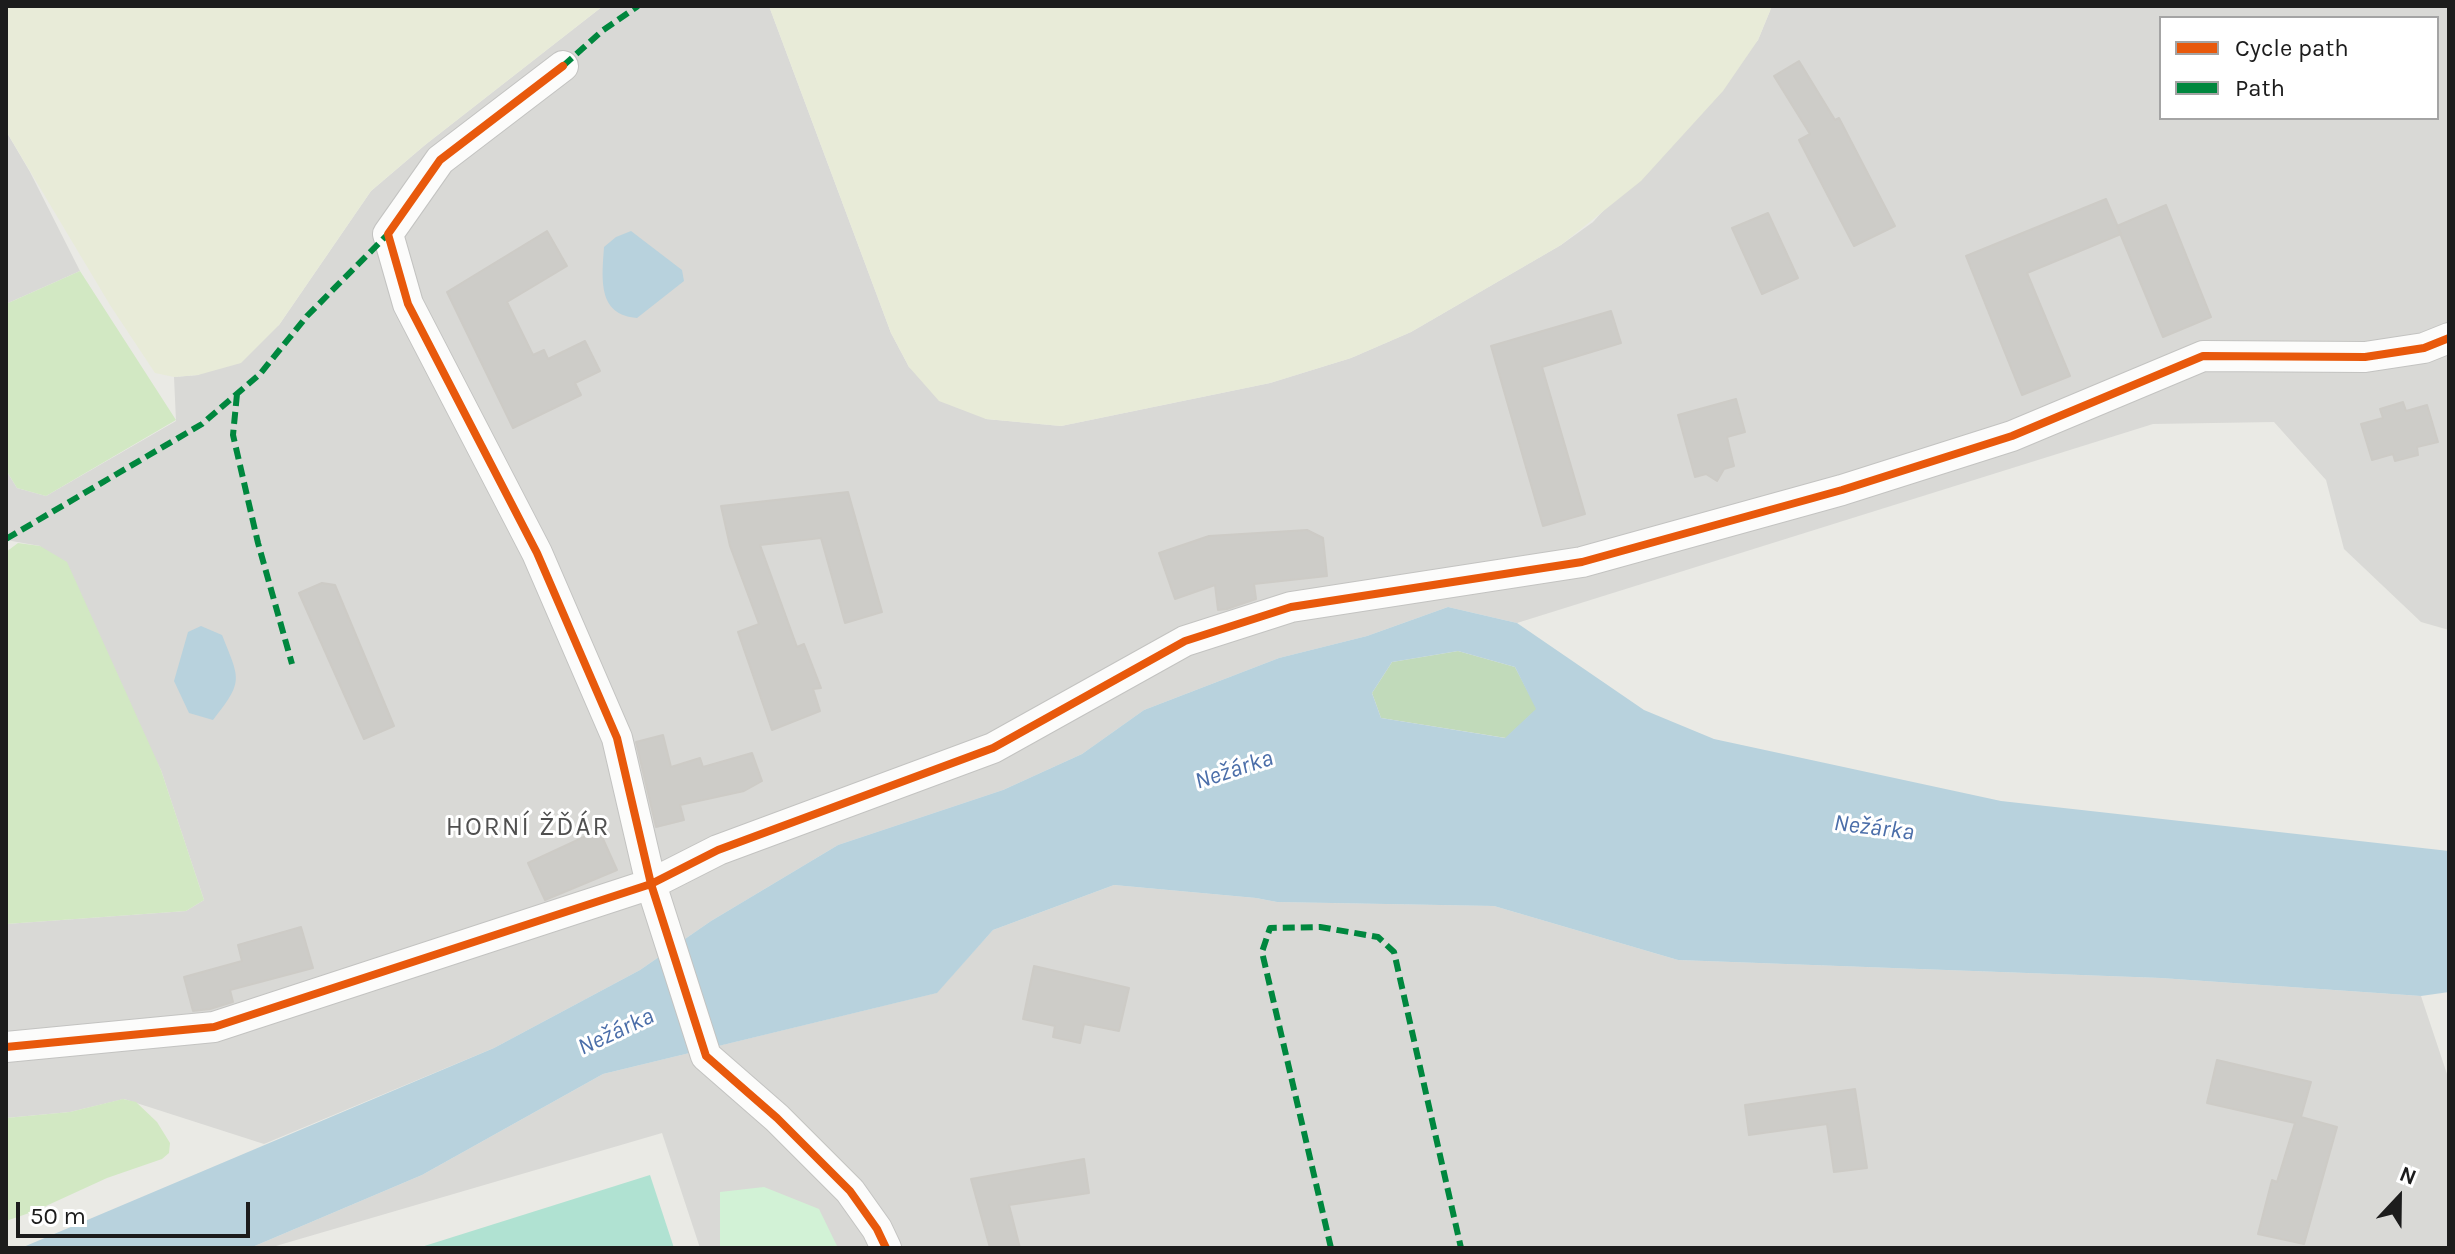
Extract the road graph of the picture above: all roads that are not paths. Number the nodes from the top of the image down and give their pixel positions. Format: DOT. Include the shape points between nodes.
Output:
graph roads {
  1 [pos="563,66"];
  2 [pos="2449,338"];
  3 [pos="651,884"];
  4 [pos="6,1047"];
  5 [pos="886,1248"];
  1 -- 3 [label="street" via="440,160 388,234 408,304 537,553 617,738"];
  2 -- 3 [label="street" via="2424,348 2365,357 2203,356 2012,436 1842,490 1582,562 1291,607 1185,641 993,748 718,850"];
  3 -- 4 [label="street" via="214,1027"];
  3 -- 5 [label="street" via="706,1056 850,1191"];
}
